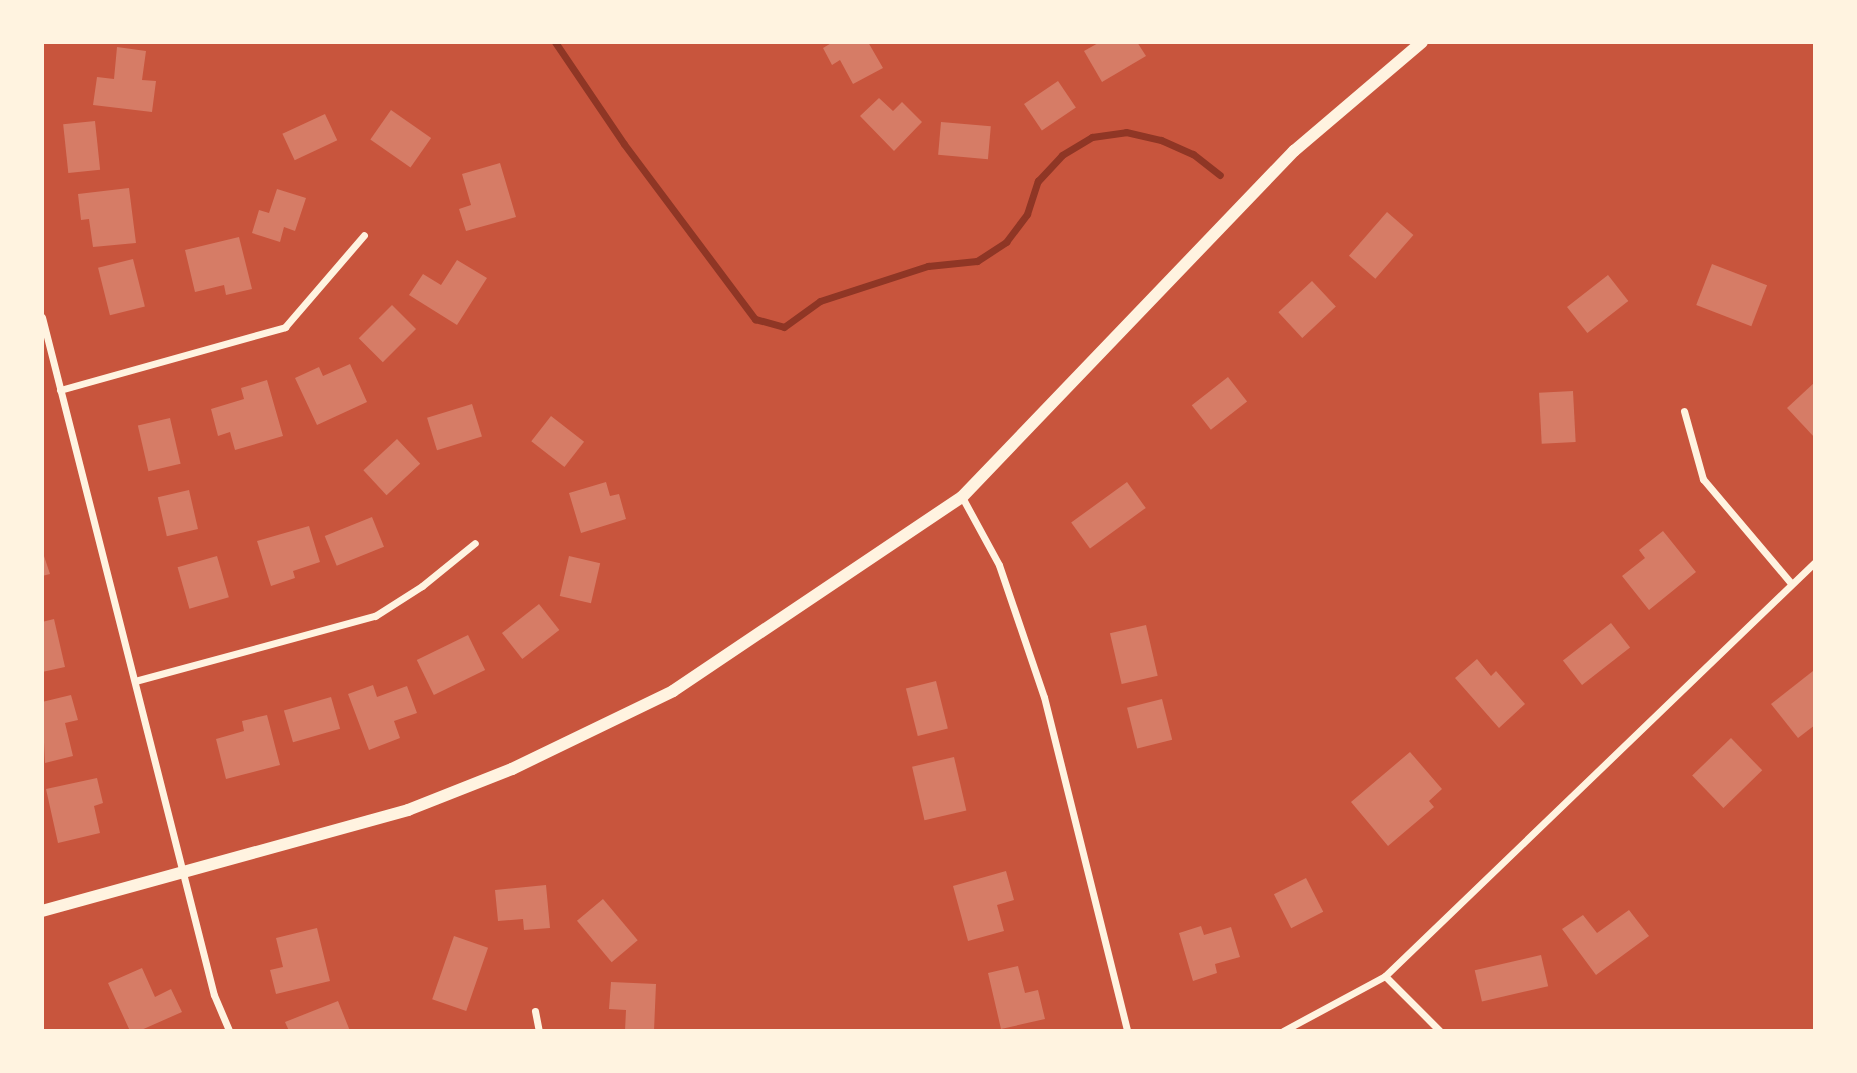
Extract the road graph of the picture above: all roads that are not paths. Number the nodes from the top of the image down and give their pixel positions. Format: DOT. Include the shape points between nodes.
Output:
graph roads {
  1 [pos="1422,42"];
  2 [pos="364,235"];
  3 [pos="42,317"];
  4 [pos="60,390"];
  5 [pos="1684,411"];
  6 [pos="962,497"];
  7 [pos="475,543"];
  8 [pos="1815,562"];
  9 [pos="1791,583"];
  10 [pos="135,681"];
  11 [pos="183,872"];
  12 [pos="42,912"];
  13 [pos="1385,976"];
  14 [pos="535,1011"];
  15 [pos="229,1031"];
  16 [pos="539,1031"];
  17 [pos="1127,1031"];
  18 [pos="1283,1031"];
  19 [pos="1440,1031"];
  1 -- 6 [label="street" via="1294,151"];
  2 -- 4 [label="street" via="285,327"];
  3 -- 4 [label="street"];
  4 -- 10 [label="street"];
  5 -- 9 [label="street" via="1703,479"];
  6 -- 11 [label="street" via="673,691 525,763 408,810"];
  6 -- 17 [label="street" via="999,565 1044,697"];
  7 -- 10 [label="street" via="375,616"];
  8 -- 9 [label="street"];
  9 -- 13 [label="street"];
  10 -- 11 [label="street"];
  11 -- 12 [label="street"];
  11 -- 15 [label="street" via="214,995"];
  13 -- 18 [label="street"];
  13 -- 19 [label="street"];
  14 -- 16 [label="street"];
}
